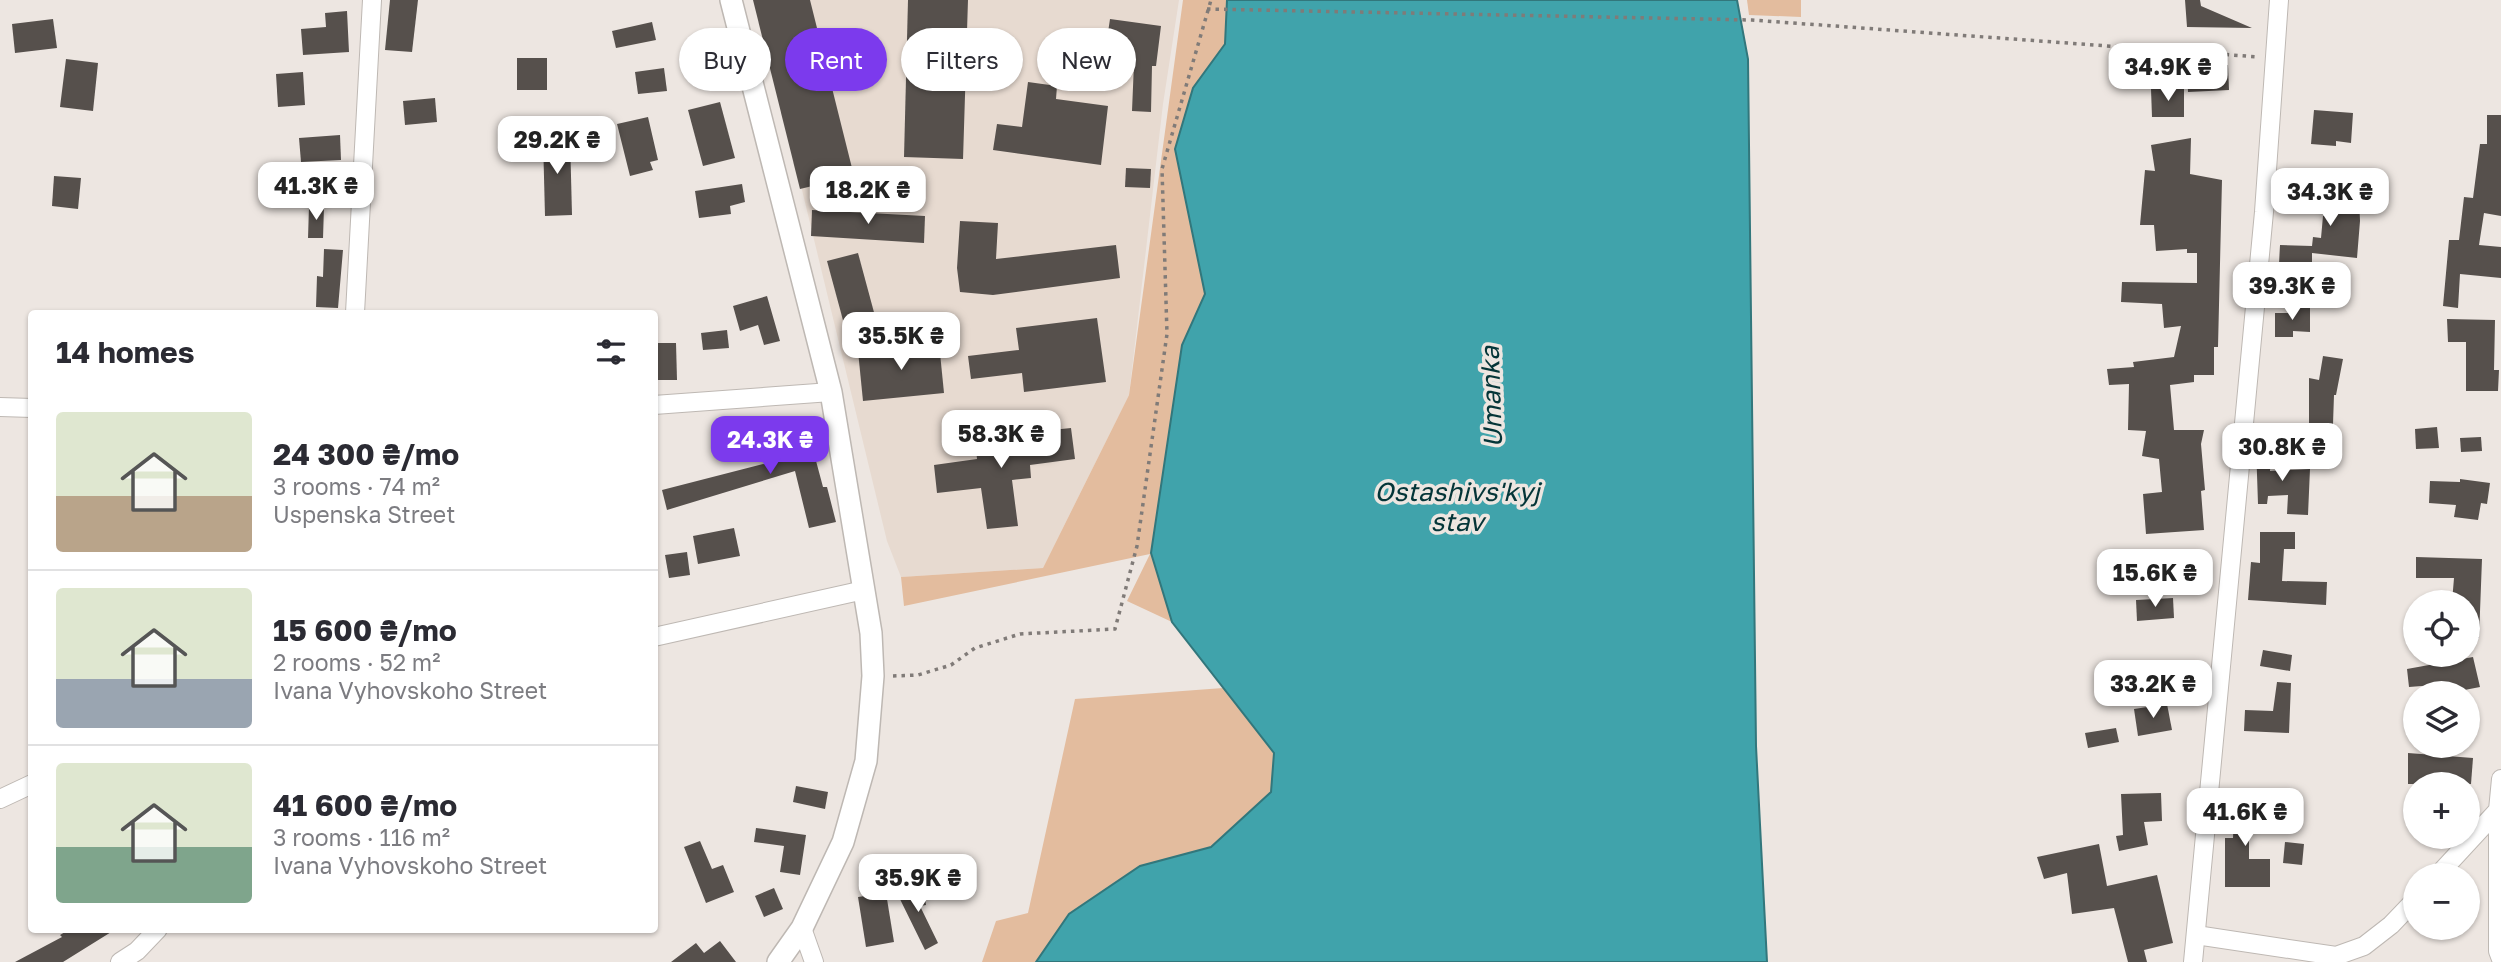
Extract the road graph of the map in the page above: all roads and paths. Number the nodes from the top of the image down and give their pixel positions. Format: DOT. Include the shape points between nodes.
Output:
graph roads {
  1 [pos="372,0"];
  2 [pos="731,0"];
  3 [pos="1211,0"];
  4 [pos="2279,0"];
  5 [pos="1207,9"];
  6 [pos="2275,59"];
  7 [pos="355,310"];
  8 [pos="831,392"];
  9 [pos="658,405"];
  10 [pos="0,407"];
  11 [pos="28,408"];
  12 [pos="864,590"];
  13 [pos="658,636"];
  14 [pos="873,676"];
  15 [pos="2501,779"];
  16 [pos="28,786"];
  17 [pos="0,799"];
  18 [pos="2498,810"];
  19 [pos="2449,863"];
  20 [pos="2403,912"];
  21 [pos="802,928"];
  22 [pos="154,933"];
  23 [pos="2196,935"];
  24 [pos="2501,959"];
  25 [pos="120,962"];
  26 [pos="778,962"];
  27 [pos="814,962"];
  28 [pos="2193,962"];
  1 -- 7 [label="street"];
  2 -- 8 [label="street"];
  3 -- 5 [label="path"];
  4 -- 6 [label="street"];
  5 -- 6 [label="path" via="1752,20"];
  5 -- 14 [label="path" via="1162,169 1167,334 1137,546 1115,629 1020,634 975,648 951,665 918,675"];
  6 -- 23 [label="street"];
  8 -- 9 [label="street"];
  8 -- 12 [label="street"];
  10 -- 11 [label="street"];
  12 -- 13 [label="street"];
  12 -- 14 [label="street"];
  14 -- 21 [label="street" via="872,718 857,802 839,852"];
  15 -- 18 [label="street"];
  16 -- 17 [label="street"];
  18 -- 19 [label="street"];
  18 -- 24 [label="street"];
  20 -- 23 [label="street" via="2364,946 2336,956"];
  21 -- 26 [label="street"];
  21 -- 27 [label="street"];
  22 -- 25 [label="street"];
  23 -- 28 [label="street"];
}
